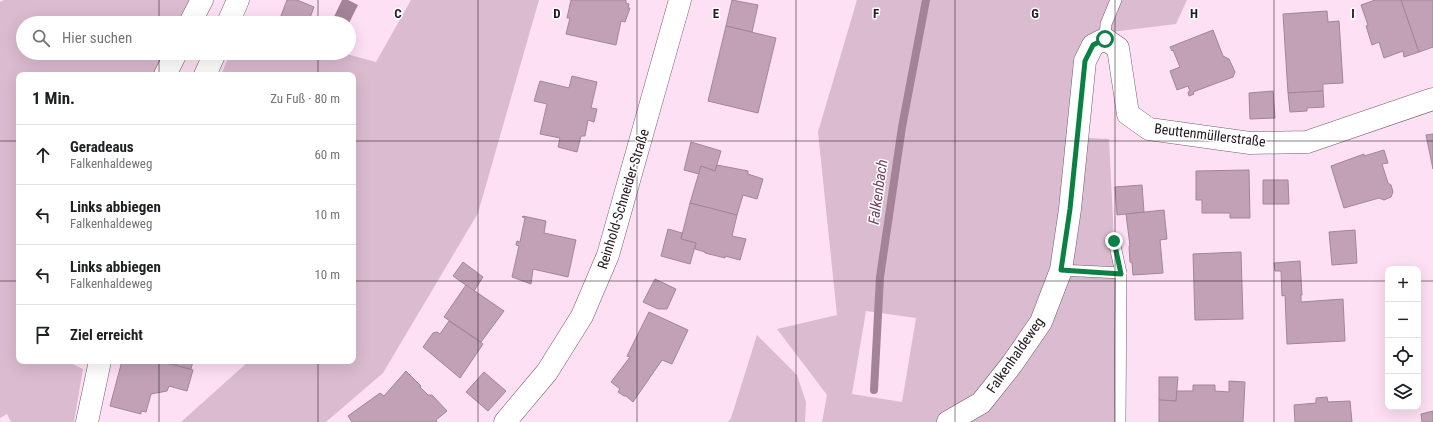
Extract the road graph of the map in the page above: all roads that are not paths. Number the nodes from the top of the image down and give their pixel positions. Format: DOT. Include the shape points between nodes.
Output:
graph roads {
  1 [pos="202,0"];
  2 [pos="238,0"];
  3 [pos="680,0"];
  4 [pos="1116,0"];
  5 [pos="194,16"];
  6 [pos="231,16"];
  7 [pos="1099,42"];
  8 [pos="172,60"];
  9 [pos="212,60"];
  10 [pos="166,72"];
  11 [pos="206,72"];
  12 [pos="1433,99"];
  13 [pos="1114,241"];
  14 [pos="1061,270"];
  15 [pos="1121,274"];
  16 [pos="99,364"];
  17 [pos="87,422"];
  18 [pos="505,422"];
  19 [pos="948,422"];
  20 [pos="1120,422"];
  1 -- 5 [label="street"];
  2 -- 6 [label="street"];
  3 -- 18 [label="street, Reinhold-Schneider-Straße" via="608,255 582,316 547,372"];
  4 -- 7 [label="lane"];
  7 -- 12 [label="street, Beuttenmüllerstraße" via="1118,48 1128,114 1149,129 1250,143 1307,142"];
  7 -- 14 [label="street, Falkenhaldeweg" via="1085,61"];
  8 -- 10 [label="street"];
  9 -- 11 [label="street"];
  13 -- 15 [label="lane"];
  14 -- 15 [label="lane"];
  14 -- 19 [label="street, Falkenhaldeweg" via="1041,322 1012,364 981,403"];
  15 -- 20 [label="lane"];
  16 -- 17 [label="street"];
}
